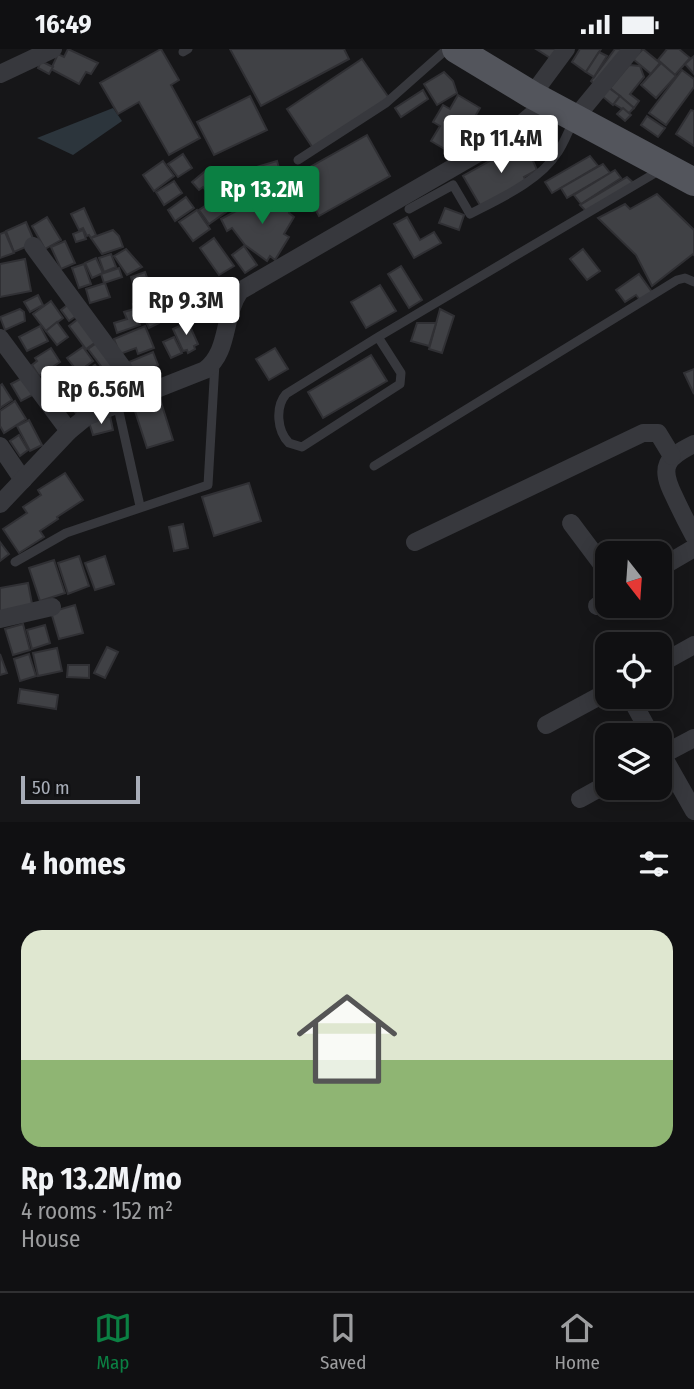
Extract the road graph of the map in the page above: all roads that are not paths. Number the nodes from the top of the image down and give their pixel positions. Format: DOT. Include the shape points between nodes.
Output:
graph roads {
  1 [pos="53,49"];
  2 [pos="566,49"];
  3 [pos="632,49"];
  4 [pos="463,51"];
  5 [pos="0,74"];
  6 [pos="539,98"];
  7 [pos="575,118"];
  8 [pos="298,160"];
  9 [pos="665,167"];
  10 [pos="694,182"];
  11 [pos="409,209"];
  12 [pos="33,246"];
  13 [pos="694,282"];
  14 [pos="378,337"];
  15 [pos="0,338"];
  16 [pos="215,362"];
  17 [pos="142,394"];
  18 [pos="117,403"];
  19 [pos="69,431"];
  20 [pos="694,444"];
  21 [pos="0,446"];
  22 [pos="673,456"];
  23 [pos="374,466"];
  24 [pos="23,480"];
  25 [pos="0,503"];
  26 [pos="140,506"];
  27 [pos="571,523"];
  28 [pos="694,536"];
  29 [pos="415,542"];
  30 [pos="694,548"];
  31 [pos="595,555"];
  32 [pos="672,561"];
  33 [pos="15,562"];
  34 [pos="52,607"];
  35 [pos="0,619"];
  36 [pos="694,645"];
  37 [pos="672,657"];
  38 [pos="595,698"];
  39 [pos="546,725"];
  40 [pos="694,738"];
  41 [pos="672,748"];
  42 [pos="672,774"];
  43 [pos="595,791"];
  44 [pos="580,799"];
  45 [pos="694,811"];
  1 -- 5 [label="street"];
  2 -- 6 [label="street"];
  3 -- 7 [label="street"];
  4 -- 6 [label="main road"];
  4 -- 8 [label="lane"];
  6 -- 7 [label="main road"];
  6 -- 16 [label="street" via="506,137 240,292 231,304"];
  7 -- 9 [label="main road"];
  7 -- 11 [label="lane" via="552,161 495,201 470,214 453,185"];
  9 -- 10 [label="main road"];
  9 -- 14 [label="lane"];
  12 -- 17 [label="street"];
  13 -- 23 [label="lane" via="677,280"];
  14 -- 14 [label="lane" via="401,373 400,384 302,447 289,443 279,428 283,397"];
  15 -- 19 [label="street"];
  16 -- 17 [label="street"];
  16 -- 26 [label="lane" via="208,485"];
  17 -- 18 [label="street"];
  18 -- 19 [label="street" via="86,417"];
  18 -- 26 [label="lane"];
  19 -- 24 [label="street"];
  20 -- 22 [label="street"];
  21 -- 24 [label="street"];
  22 -- 28 [label="street" via="664,477"];
  22 -- 29 [label="street" via="658,433 643,433"];
  24 -- 25 [label="street"];
  26 -- 33 [label="lane" via="66,533"];
  27 -- 31 [label="street"];
  30 -- 32 [label="street"];
  34 -- 35 [label="street"];
  36 -- 37 [label="street"];
  38 -- 39 [label="street"];
  40 -- 41 [label="street"];
  42 -- 45 [label="street"];
  43 -- 44 [label="street"];
}
